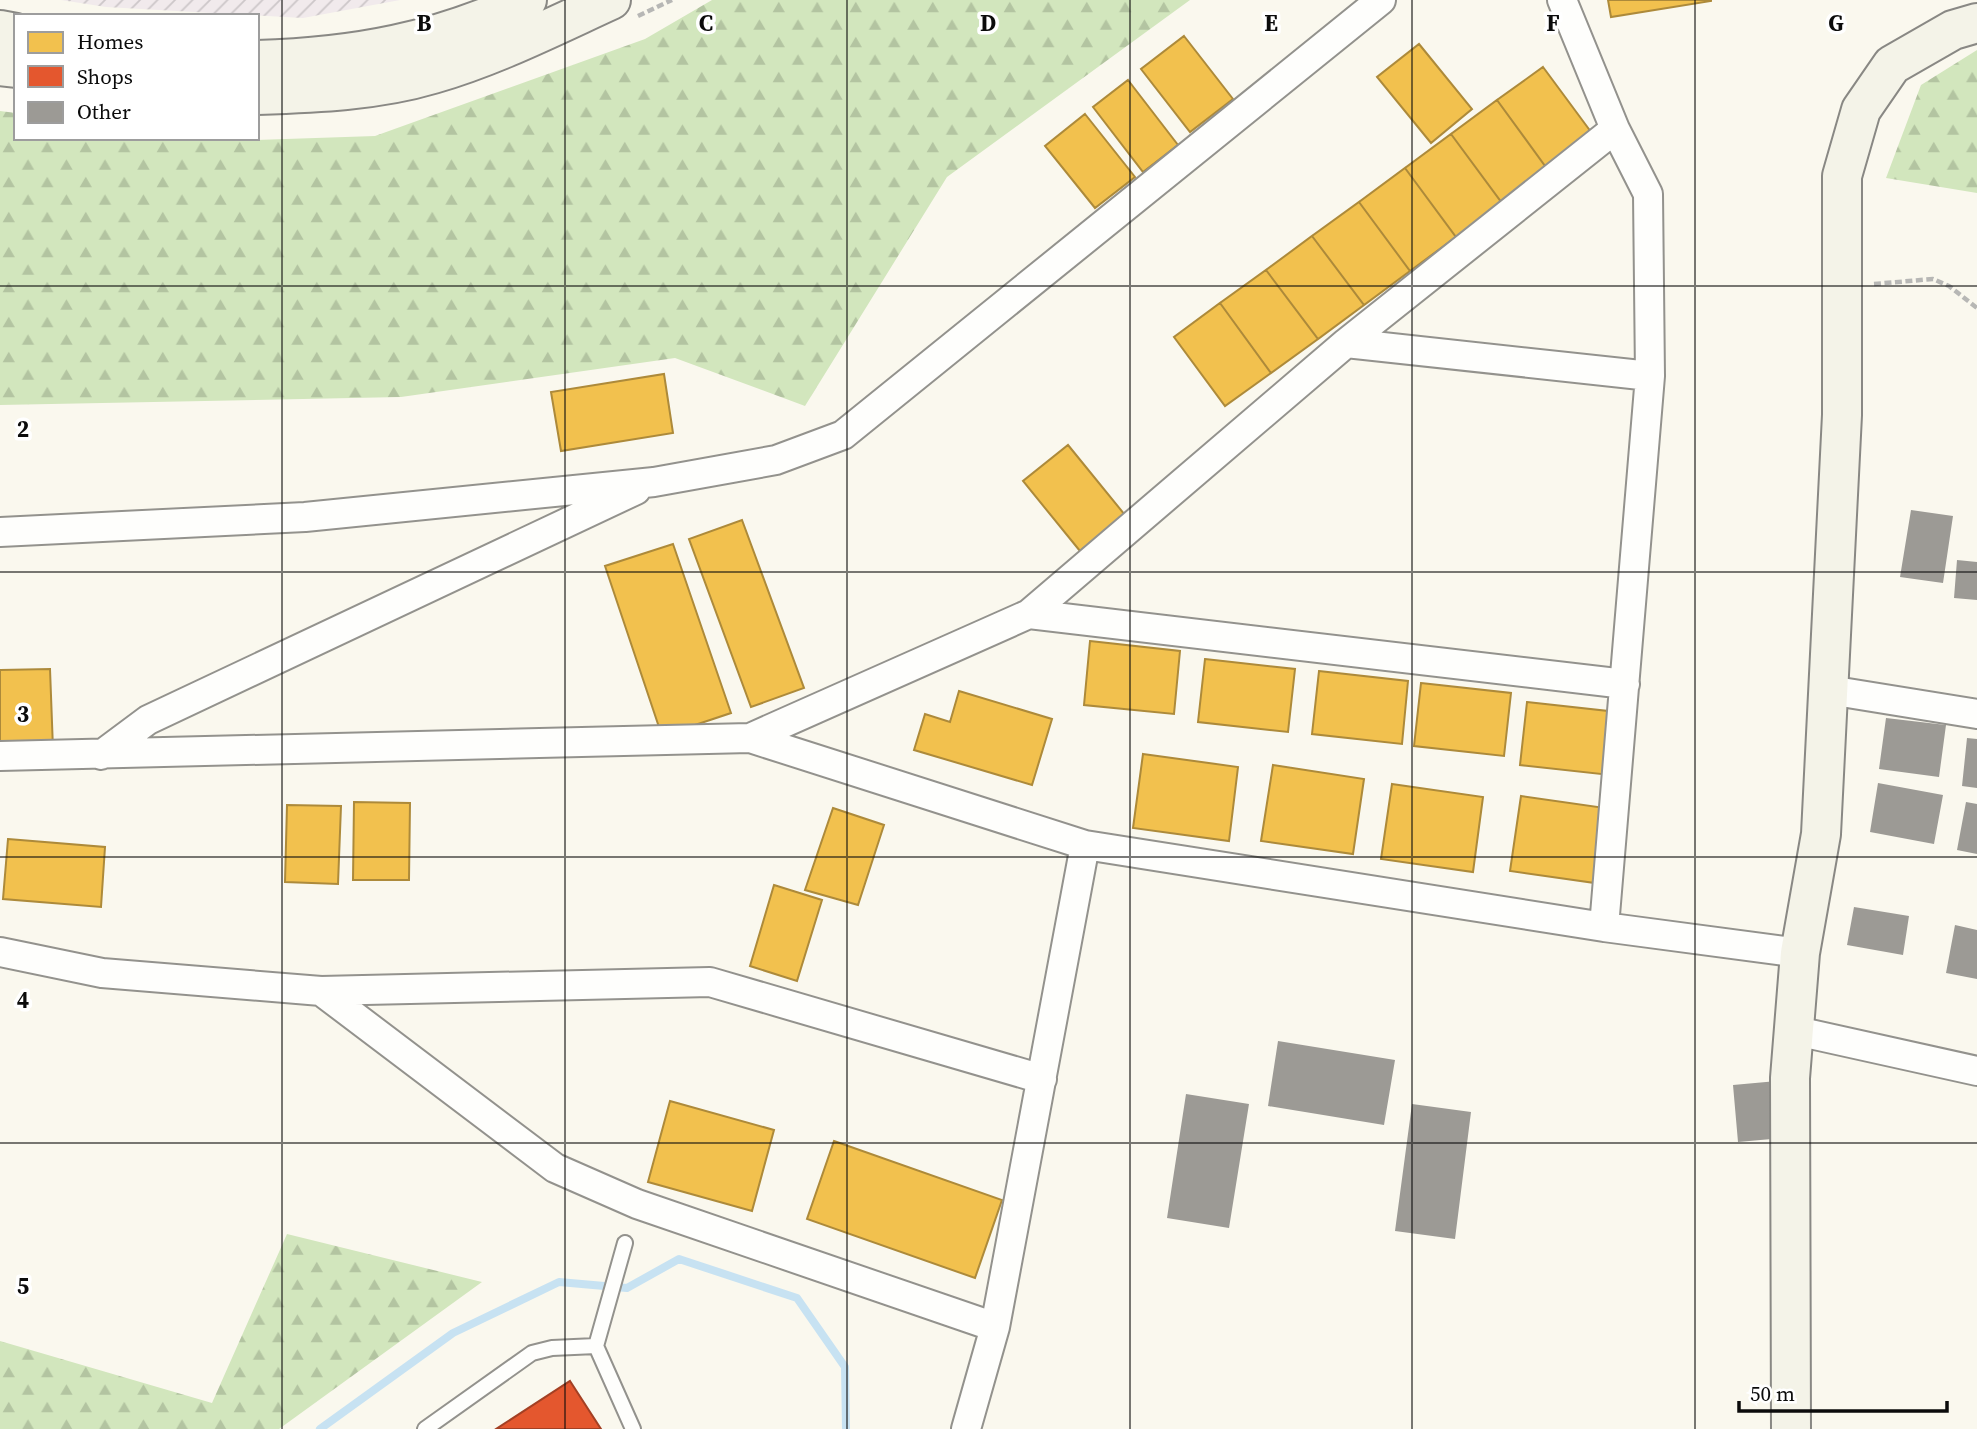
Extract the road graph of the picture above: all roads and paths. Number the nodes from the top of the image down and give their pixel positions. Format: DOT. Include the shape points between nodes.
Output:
graph roads {
  1 [pos="527,0"];
  2 [pos="611,0"];
  3 [pos="1381,0"];
  4 [pos="1562,0"];
  5 [pos="1977,23"];
  6 [pos="259,60"];
  7 [pos="259,95"];
  8 [pos="1615,128"];
  9 [pos="1842,288"];
  10 [pos="1977,308"];
  11 [pos="1346,343"];
  12 [pos="1650,376"];
  13 [pos="654,482"];
  14 [pos="0,532"];
  15 [pos="1029,614"];
  16 [pos="1625,684"];
  17 [pos="1829,690"];
  18 [pos="1977,714"];
  19 [pos="750,738"];
  20 [pos="101,755"];
  21 [pos="0,756"];
  22 [pos="1085,845"];
  23 [pos="1604,927"];
  24 [pos="0,952"];
  25 [pos="1800,953"];
  26 [pos="321,991"];
  27 [pos="1792,1030"];
  28 [pos="1977,1071"];
  29 [pos="1042,1079"];
  30 [pos="625,1243"];
  31 [pos="995,1327"];
  32 [pos="596,1346"];
  33 [pos="425,1429"];
  34 [pos="633,1429"];
  35 [pos="966,1429"];
  36 [pos="1791,1429"];
  1 -- 6 [label="street" via="421,41 330,58"];
  2 -- 7 [label="street" via="508,48 431,75 334,93"];
  3 -- 13 [label="street" via="843,435 776,460"];
  4 -- 8 [label="street"];
  5 -- 9 [label="street" via="1954,30 1892,65 1861,110 1842,176"];
  8 -- 11 [label="street"];
  8 -- 12 [label="street" via="1647,194"];
  9 -- 10 [label="path" via="1933,279 1950,286"];
  9 -- 17 [label="street" via="1842,415"];
  11 -- 12 [label="street"];
  11 -- 15 [label="street"];
  12 -- 16 [label="street"];
  13 -- 14 [label="street" via="305,517"];
  13 -- 20 [label="street" via="148,720"];
  15 -- 16 [label="street"];
  15 -- 19 [label="street"];
  16 -- 23 [label="street"];
  17 -- 18 [label="street"];
  17 -- 25 [label="street" via="1821,834"];
  19 -- 20 [label="street"];
  19 -- 22 [label="street"];
  20 -- 21 [label="street"];
  22 -- 23 [label="street"];
  22 -- 29 [label="street"];
  23 -- 25 [label="street"];
  24 -- 26 [label="street" via="102,973"];
  25 -- 27 [label="street"];
  26 -- 29 [label="street" via="710,982"];
  26 -- 31 [label="street" via="555,1167 637,1204"];
  27 -- 28 [label="street"];
  27 -- 36 [label="street"];
  29 -- 31 [label="street"];
  30 -- 32 [label="lane"];
  31 -- 35 [label="street"];
  32 -- 33 [label="lane" via="532,1353"];
  32 -- 34 [label="lane"];
}
